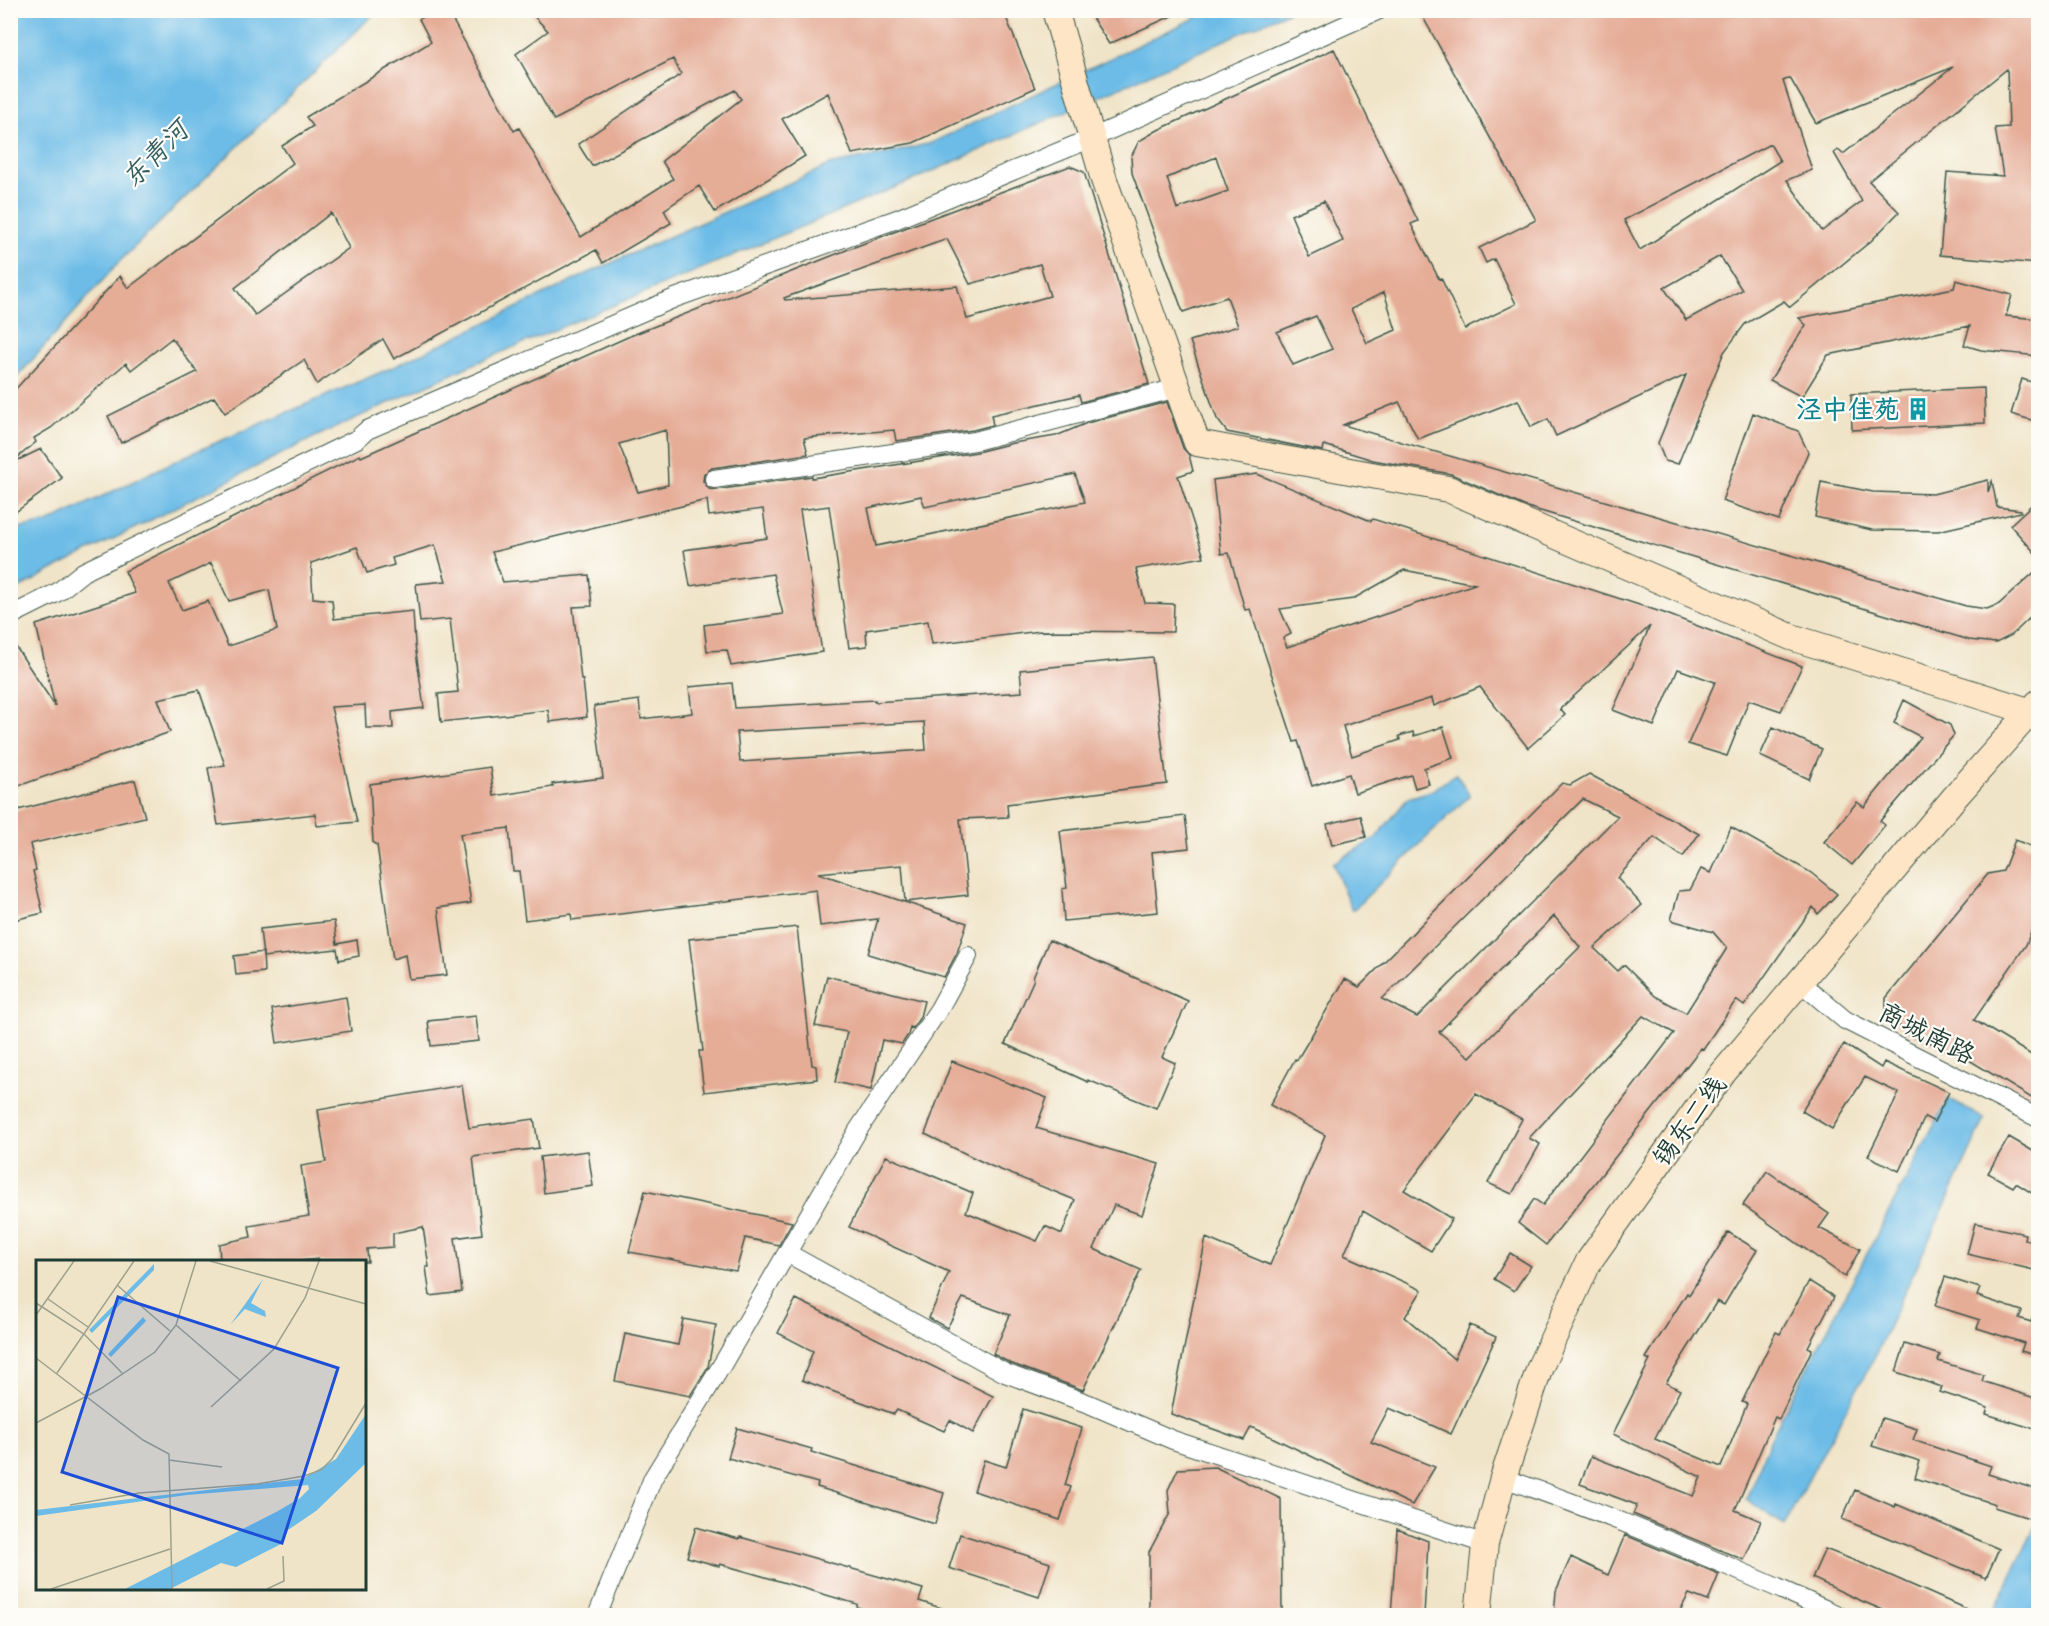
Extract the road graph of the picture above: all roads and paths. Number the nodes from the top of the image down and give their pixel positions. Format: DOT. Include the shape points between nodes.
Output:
graph roads {
  1 [pos="1055,10"];
  2 [pos="1379,10"];
  3 [pos="1092,138"];
  4 [pos="1177,388"];
  5 [pos="714,479"];
  6 [pos="10,616"];
  7 [pos="2036,710"];
  8 [pos="968,956"];
  9 [pos="1800,982"];
  10 [pos="2038,1118"];
  11 [pos="787,1253"];
  12 [pos="1503,1478"];
  13 [pos="1485,1544"];
  14 [pos="597,1616"];
  15 [pos="1478,1616"];
  16 [pos="1840,1616"];
  1 -- 3 [label="street"];
  2 -- 3 [label="street"];
  3 -- 4 [label="street"];
  3 -- 6 [label="street" via="897,219 675,298 367,430 357,439 83,572 58,592"];
  4 -- 5 [label="street" via="975,441"];
  4 -- 7 [label="street" via="1197,443 1448,489 1791,637"];
  7 -- 9 [label="street, 锡东二线" via="1954,798"];
  8 -- 11 [label="street" via="939,1008 858,1130"];
  9 -- 10 [label="street, 商城南路" via="1845,1020"];
  9 -- 12 [label="street, 锡东二线" via="1723,1073 1589,1260 1540,1367"];
  11 -- 13 [label="street" via="1005,1373 1173,1440"];
  11 -- 14 [label="street" via="652,1478"];
  12 -- 13 [label="street, 锡东二线"];
  12 -- 16 [label="street" via="1738,1570"];
  13 -- 15 [label="street, 锡东二线"];
}
